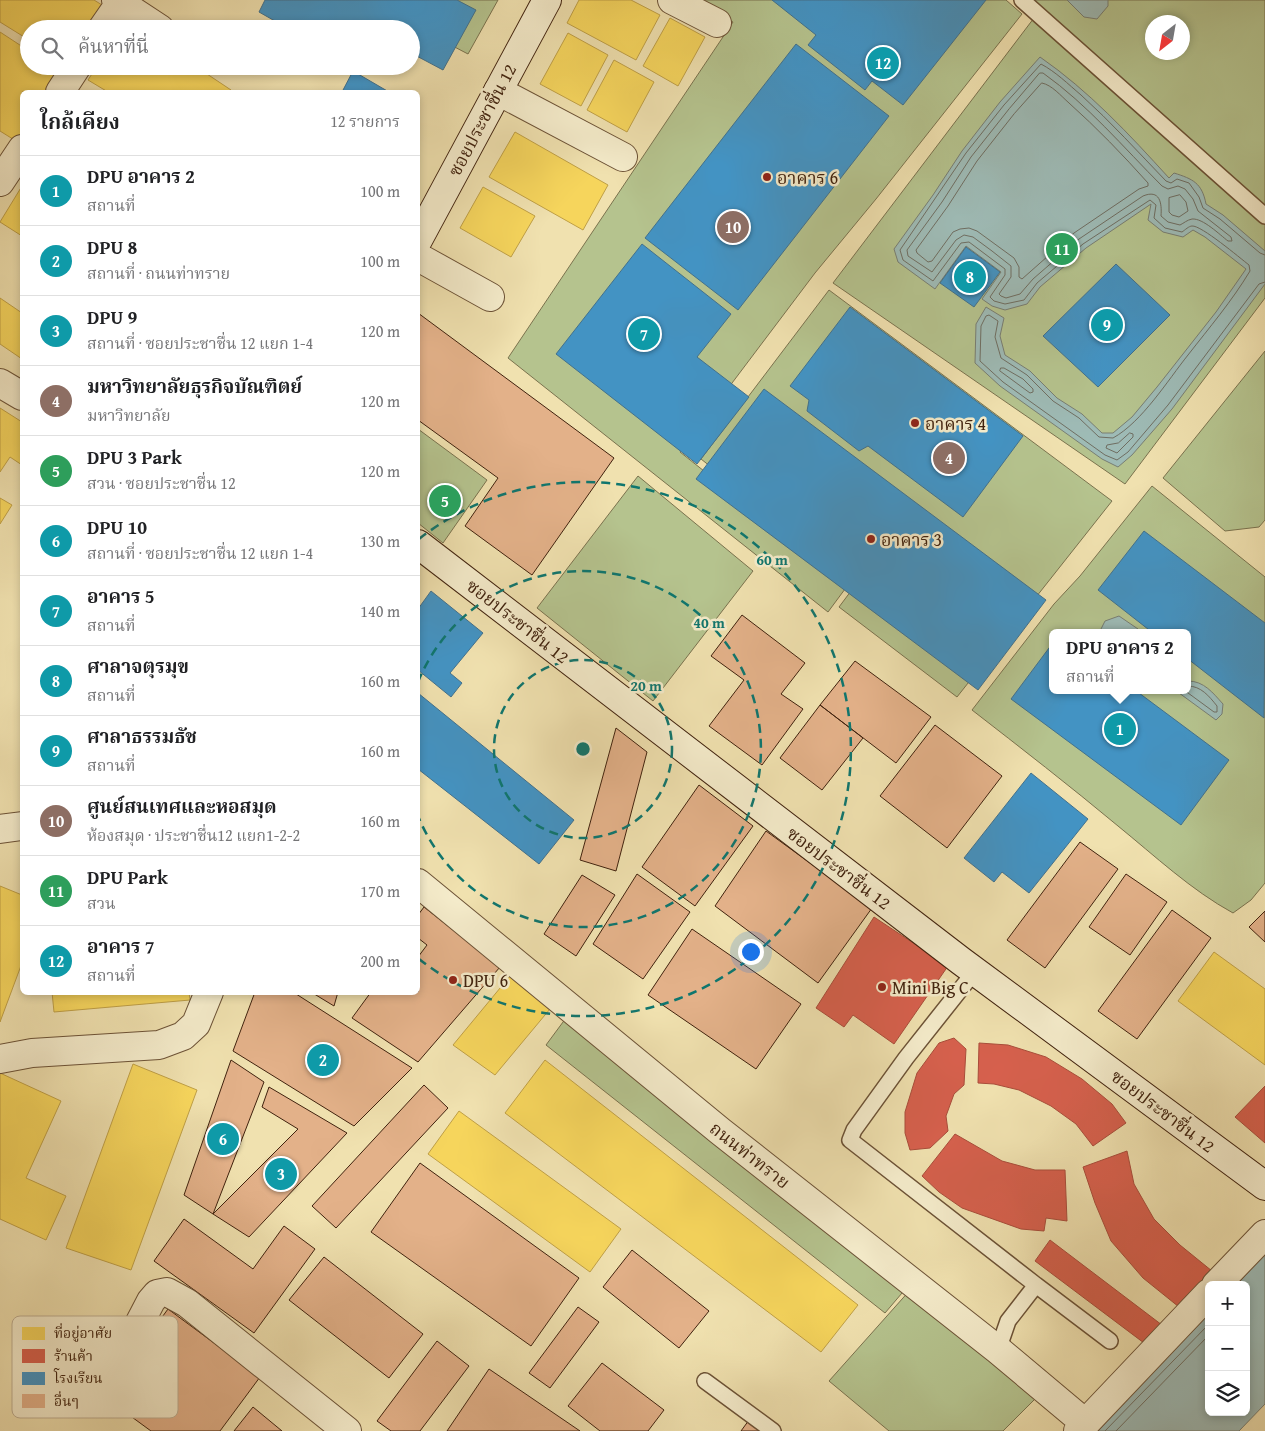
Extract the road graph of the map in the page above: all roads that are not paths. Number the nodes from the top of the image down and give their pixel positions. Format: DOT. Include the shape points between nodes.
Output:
graph roads {
  1 [pos="547,0"];
  2 [pos="672,0"];
  3 [pos="1022,0"];
  4 [pos="118,1"];
  5 [pos="107,20"];
  6 [pos="146,20"];
  7 [pos="717,24"];
  8 [pos="71,75"];
  9 [pos="61,90"];
  10 [pos="498,91"];
  11 [pos="623,157"];
  12 [pos="1265,216"];
  13 [pos="420,236"];
  14 [pos="420,258"];
  15 [pos="490,297"];
  16 [pos="0,383"];
  17 [pos="20,395"];
  18 [pos="420,546"];
  19 [pos="20,826"];
  20 [pos="0,829"];
  21 [pos="420,885"];
  22 [pos="975,971"];
  23 [pos="208,995"];
  24 [pos="0,1059"];
  25 [pos="1265,1186"];
  26 [pos="1265,1234"];
  27 [pos="1220,1281"];
  28 [pos="1036,1285"];
  29 [pos="1205,1297"];
  30 [pos="143,1316"];
  31 [pos="1110,1341"];
  32 [pos="998,1350"];
  33 [pos="705,1380"];
  34 [pos="1082,1427"];
  35 [pos="347,1431"];
  36 [pos="773,1431"];
  1 -- 10 [label="street, ซอยประชาชื่น 12"];
  2 -- 7 [label="street"];
  3 -- 12 [label="lane"];
  4 -- 5 [label="street"];
  4 -- 6 [label="street"];
  8 -- 9 [label="street"];
  10 -- 11 [label="street"];
  10 -- 13 [label="street, ซอยประชาชื่น 12"];
  14 -- 15 [label="street"];
  16 -- 17 [label="street"];
  18 -- 22 [label="street, ซอยประชาชื่น 12"];
  19 -- 20 [label="street"];
  21 -- 32 [label="street, ถนนท่าทราย" via="720,1131"];
  22 -- 25 [label="street, ซอยประชาชื่น 12"];
  22 -- 28 [label="lane" via="906,1058 850,1140"];
  23 -- 24 [label="street" via="196,1024 183,1036 159,1045 32,1053"];
  26 -- 27 [label="street"];
  28 -- 31 [label="lane"];
  28 -- 32 [label="lane" via="1008,1321"];
  29 -- 34 [label="street"];
  30 -- 35 [label="street" via="157,1294 167,1292"];
  32 -- 34 [label="street, ถนนท่าทราย"];
  33 -- 36 [label="lane"];
}
